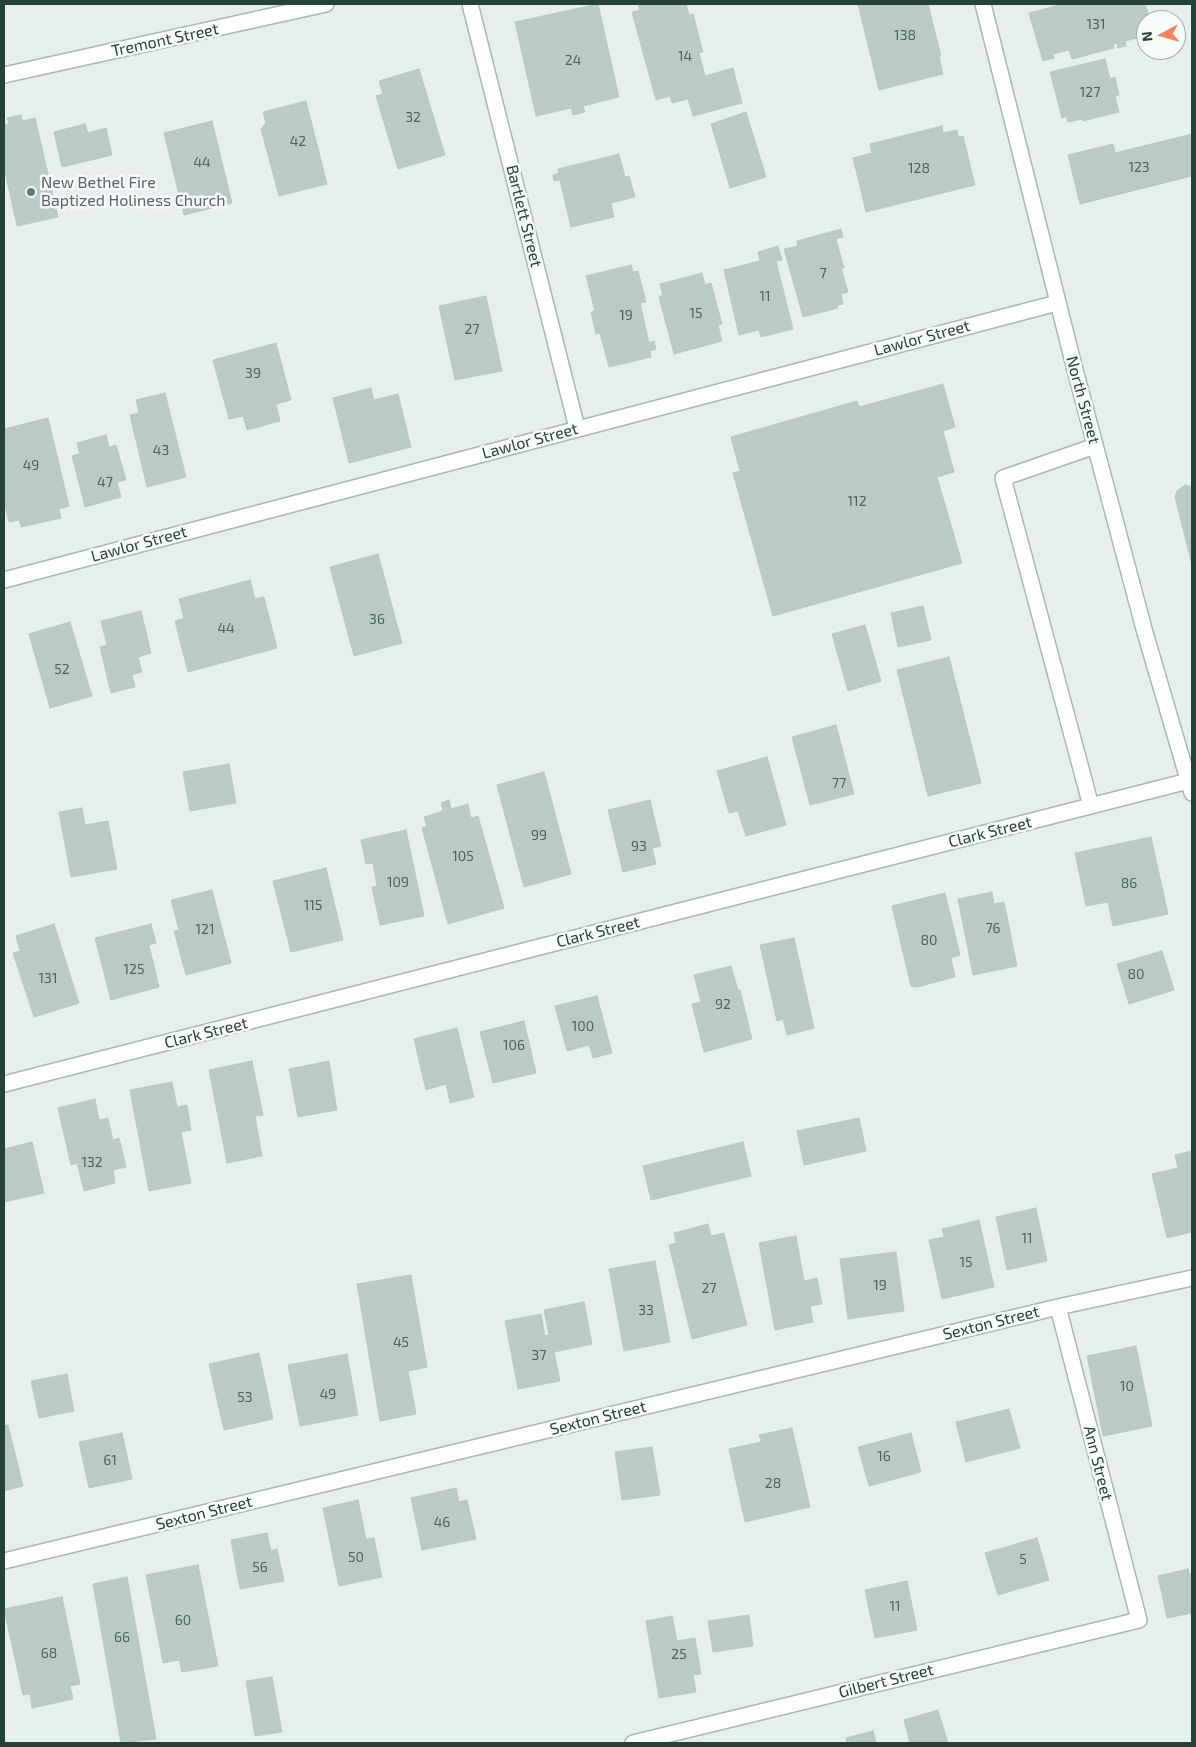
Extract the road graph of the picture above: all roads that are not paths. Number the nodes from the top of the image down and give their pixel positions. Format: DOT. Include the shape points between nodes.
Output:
graph roads {
  1 [pos="326,4"];
  2 [pos="470,4"];
  3 [pos="983,4"];
  4 [pos="4,75"];
  5 [pos="1058,303"];
  6 [pos="577,428"];
  7 [pos="1095,446"];
  8 [pos="4,580"];
  9 [pos="1191,785"];
  10 [pos="1091,806"];
  11 [pos="4,1084"];
  12 [pos="1192,1278"];
  13 [pos="1058,1307"];
  14 [pos="4,1562"];
  15 [pos="1139,1620"];
  16 [pos="633,1743"];
  1 -- 4 [label="street, Tremont Street"];
  2 -- 6 [label="street, Bartlett Street"];
  3 -- 5 [label="street, North Street"];
  5 -- 6 [label="street, Lawlor Street"];
  5 -- 7 [label="street, North Street"];
  6 -- 8 [label="street, Lawlor Street"];
  7 -- 9 [label="street, North Street" via="1144,629"];
  7 -- 10 [label="street" via="1003,478"];
  9 -- 10 [label="street, Clark Street"];
  10 -- 11 [label="street, Clark Street"];
  12 -- 13 [label="street, Sexton Street"];
  13 -- 14 [label="street, Sexton Street"];
  13 -- 15 [label="street, Ann Street"];
  15 -- 16 [label="street, Gilbert Street"];
}
